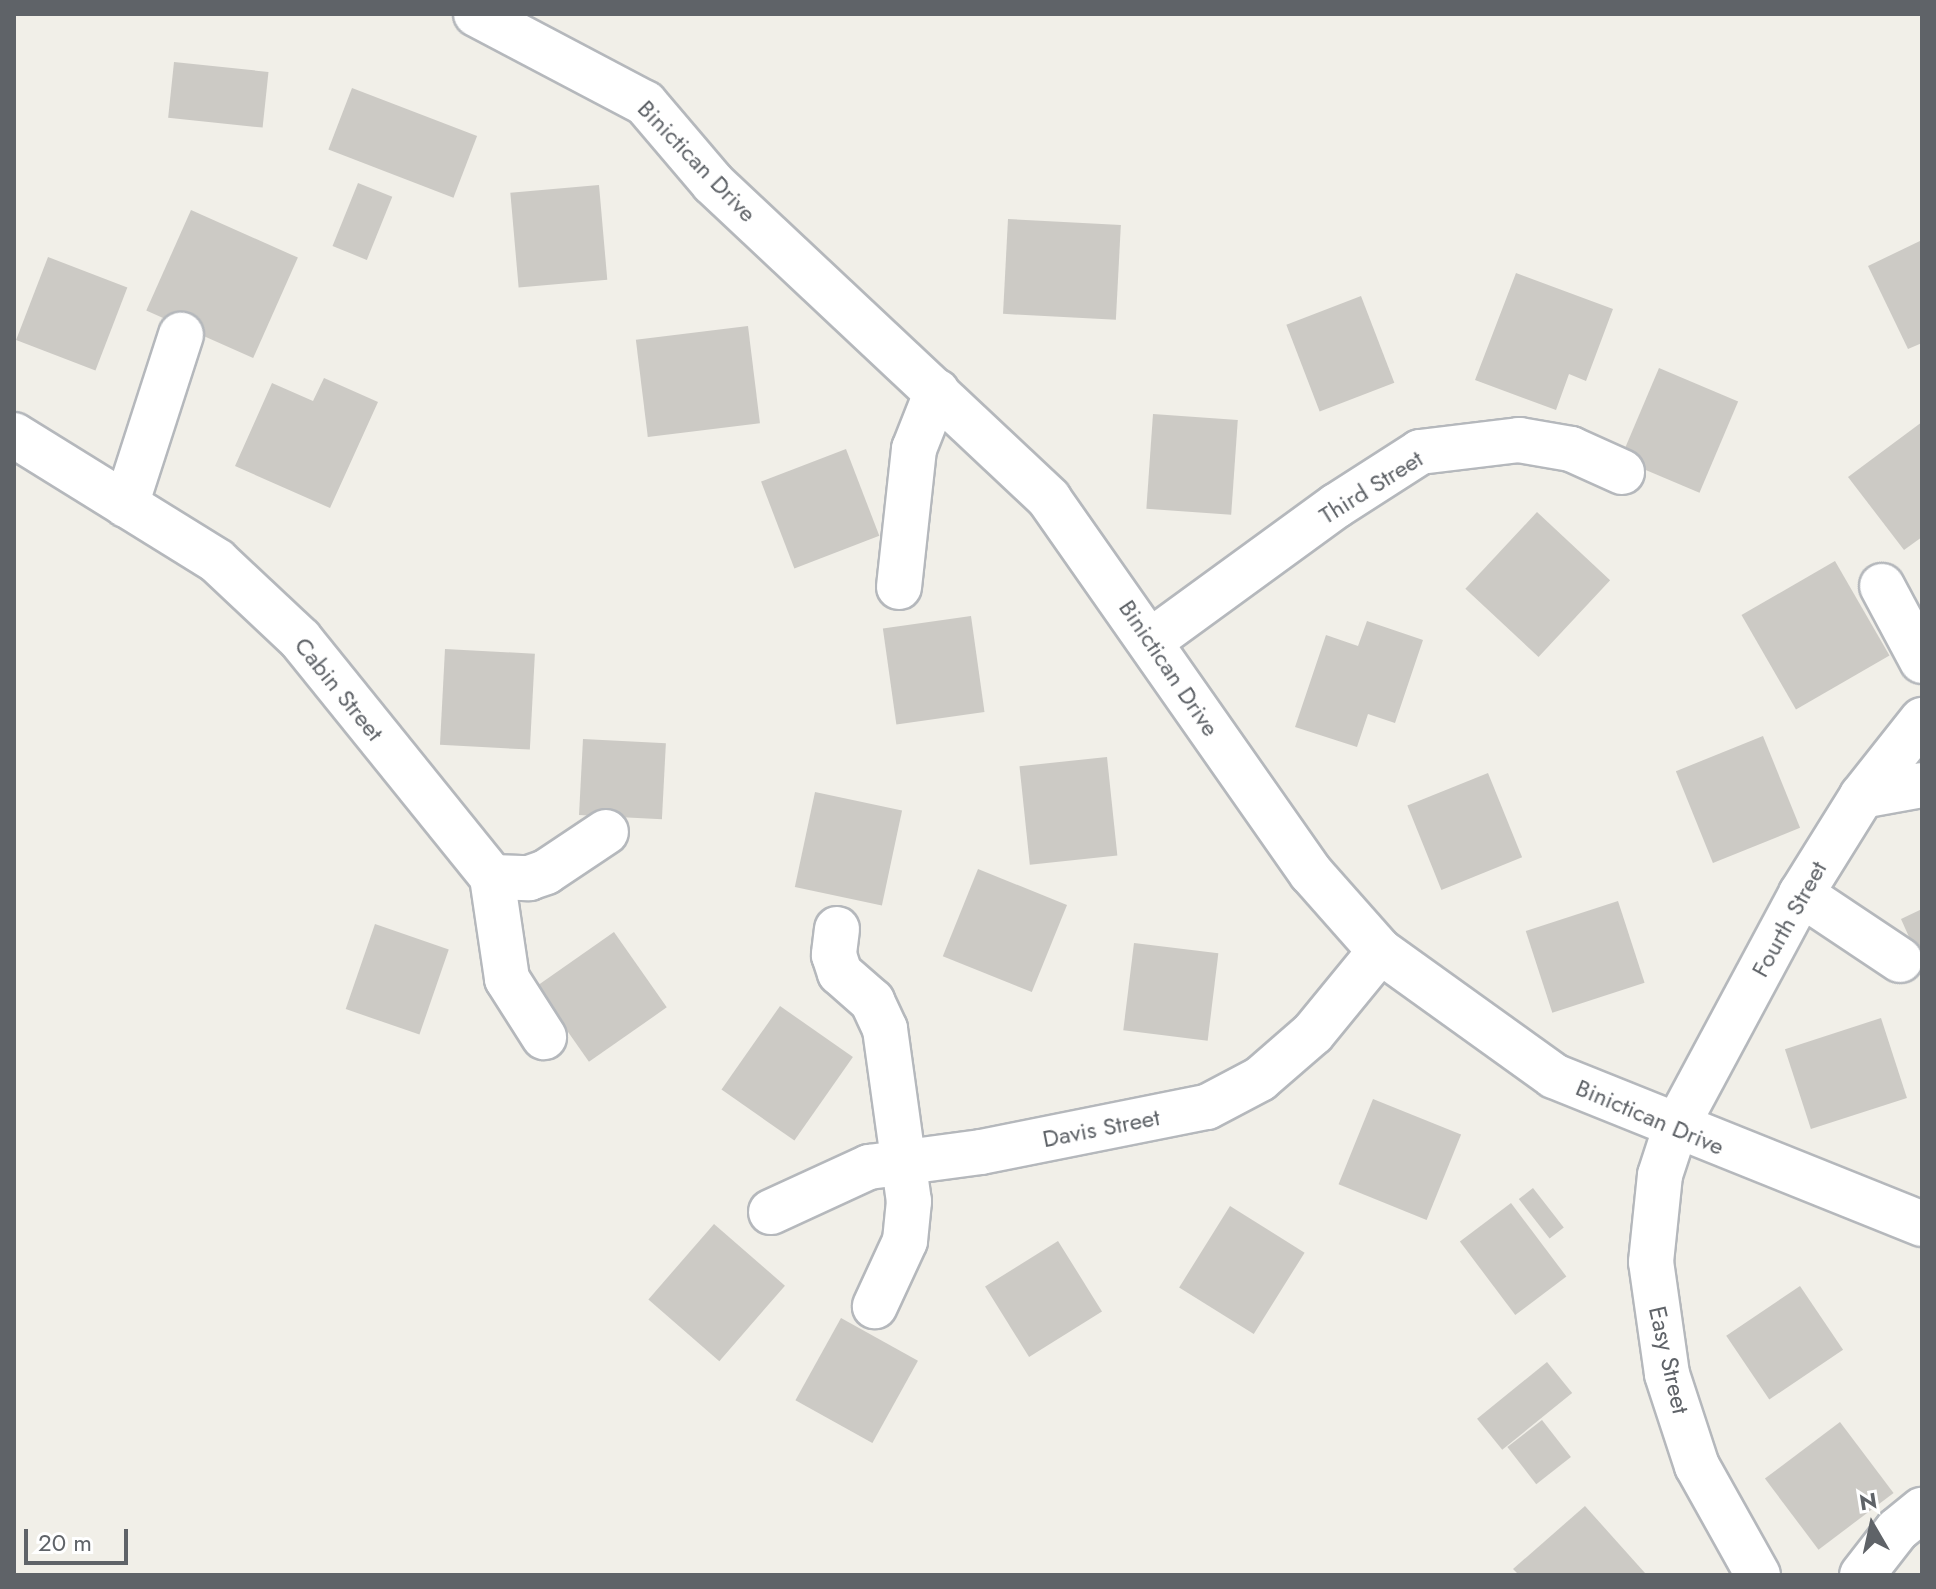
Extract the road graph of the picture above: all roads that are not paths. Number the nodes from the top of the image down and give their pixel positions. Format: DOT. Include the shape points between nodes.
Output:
graph roads {
  1 [pos="476,14"];
  2 [pos="181,335"];
  3 [pos="937,391"];
  4 [pos="14,435"];
  5 [pos="1622,472"];
  6 [pos="126,505"];
  7 [pos="1882,586"];
  8 [pos="899,587"];
  9 [pos="1152,640"];
  10 [pos="1922,661"];
  11 [pos="1922,720"];
  12 [pos="1922,785"];
  13 [pos="1862,796"];
  14 [pos="606,832"];
  15 [pos="492,877"];
  16 [pos="1801,894"];
  17 [pos="837,929"];
  18 [pos="1380,951"];
  19 [pos="1900,960"];
  20 [pos="544,1037"];
  21 [pos="1675,1129"];
  22 [pos="900,1161"];
  23 [pos="771,1212"];
  24 [pos="1922,1224"];
  25 [pos="875,1306"];
  26 [pos="1922,1510"];
  27 [pos="1758,1575"];
  28 [pos="1862,1575"];
  1 -- 3 [label="street, Binictican Drive" via="645,103 713,183"];
  2 -- 6 [label="street"];
  3 -- 8 [label="street" via="914,449"];
  3 -- 9 [label="street, Binictican Drive" via="1049,499"];
  4 -- 6 [label="street, Cabin Street"];
  5 -- 9 [label="street, Third Street" via="1571,449 1519,440 1420,452 1336,506"];
  6 -- 15 [label="street, Cabin Street" via="217,561 300,639"];
  7 -- 10 [label="street"];
  9 -- 18 [label="street, Binictican Drive" via="1311,873"];
  11 -- 13 [label="street, Fourth Street"];
  12 -- 13 [label="street"];
  13 -- 16 [label="street, Fourth Street"];
  14 -- 15 [label="street" via="546,872 529,878"];
  15 -- 20 [label="street" via="507,979"];
  16 -- 19 [label="street"];
  16 -- 21 [label="street, Fourth Street"];
  17 -- 22 [label="street" via="834,955 840,973 872,1001 885,1029"];
  18 -- 21 [label="street, Binictican Drive" via="1554,1076"];
  18 -- 22 [label="street, Davis Street" via="1313,1033 1260,1079 1207,1107 981,1152"];
  21 -- 24 [label="street, Binictican Drive"];
  21 -- 27 [label="street, Easy Street" via="1660,1175 1651,1262 1667,1374 1697,1466"];
  22 -- 23 [label="street, Davis Street" via="869,1167"];
  22 -- 25 [label="street" via="909,1201 905,1241"];
  26 -- 28 [label="street" via="1897,1530"];
}
